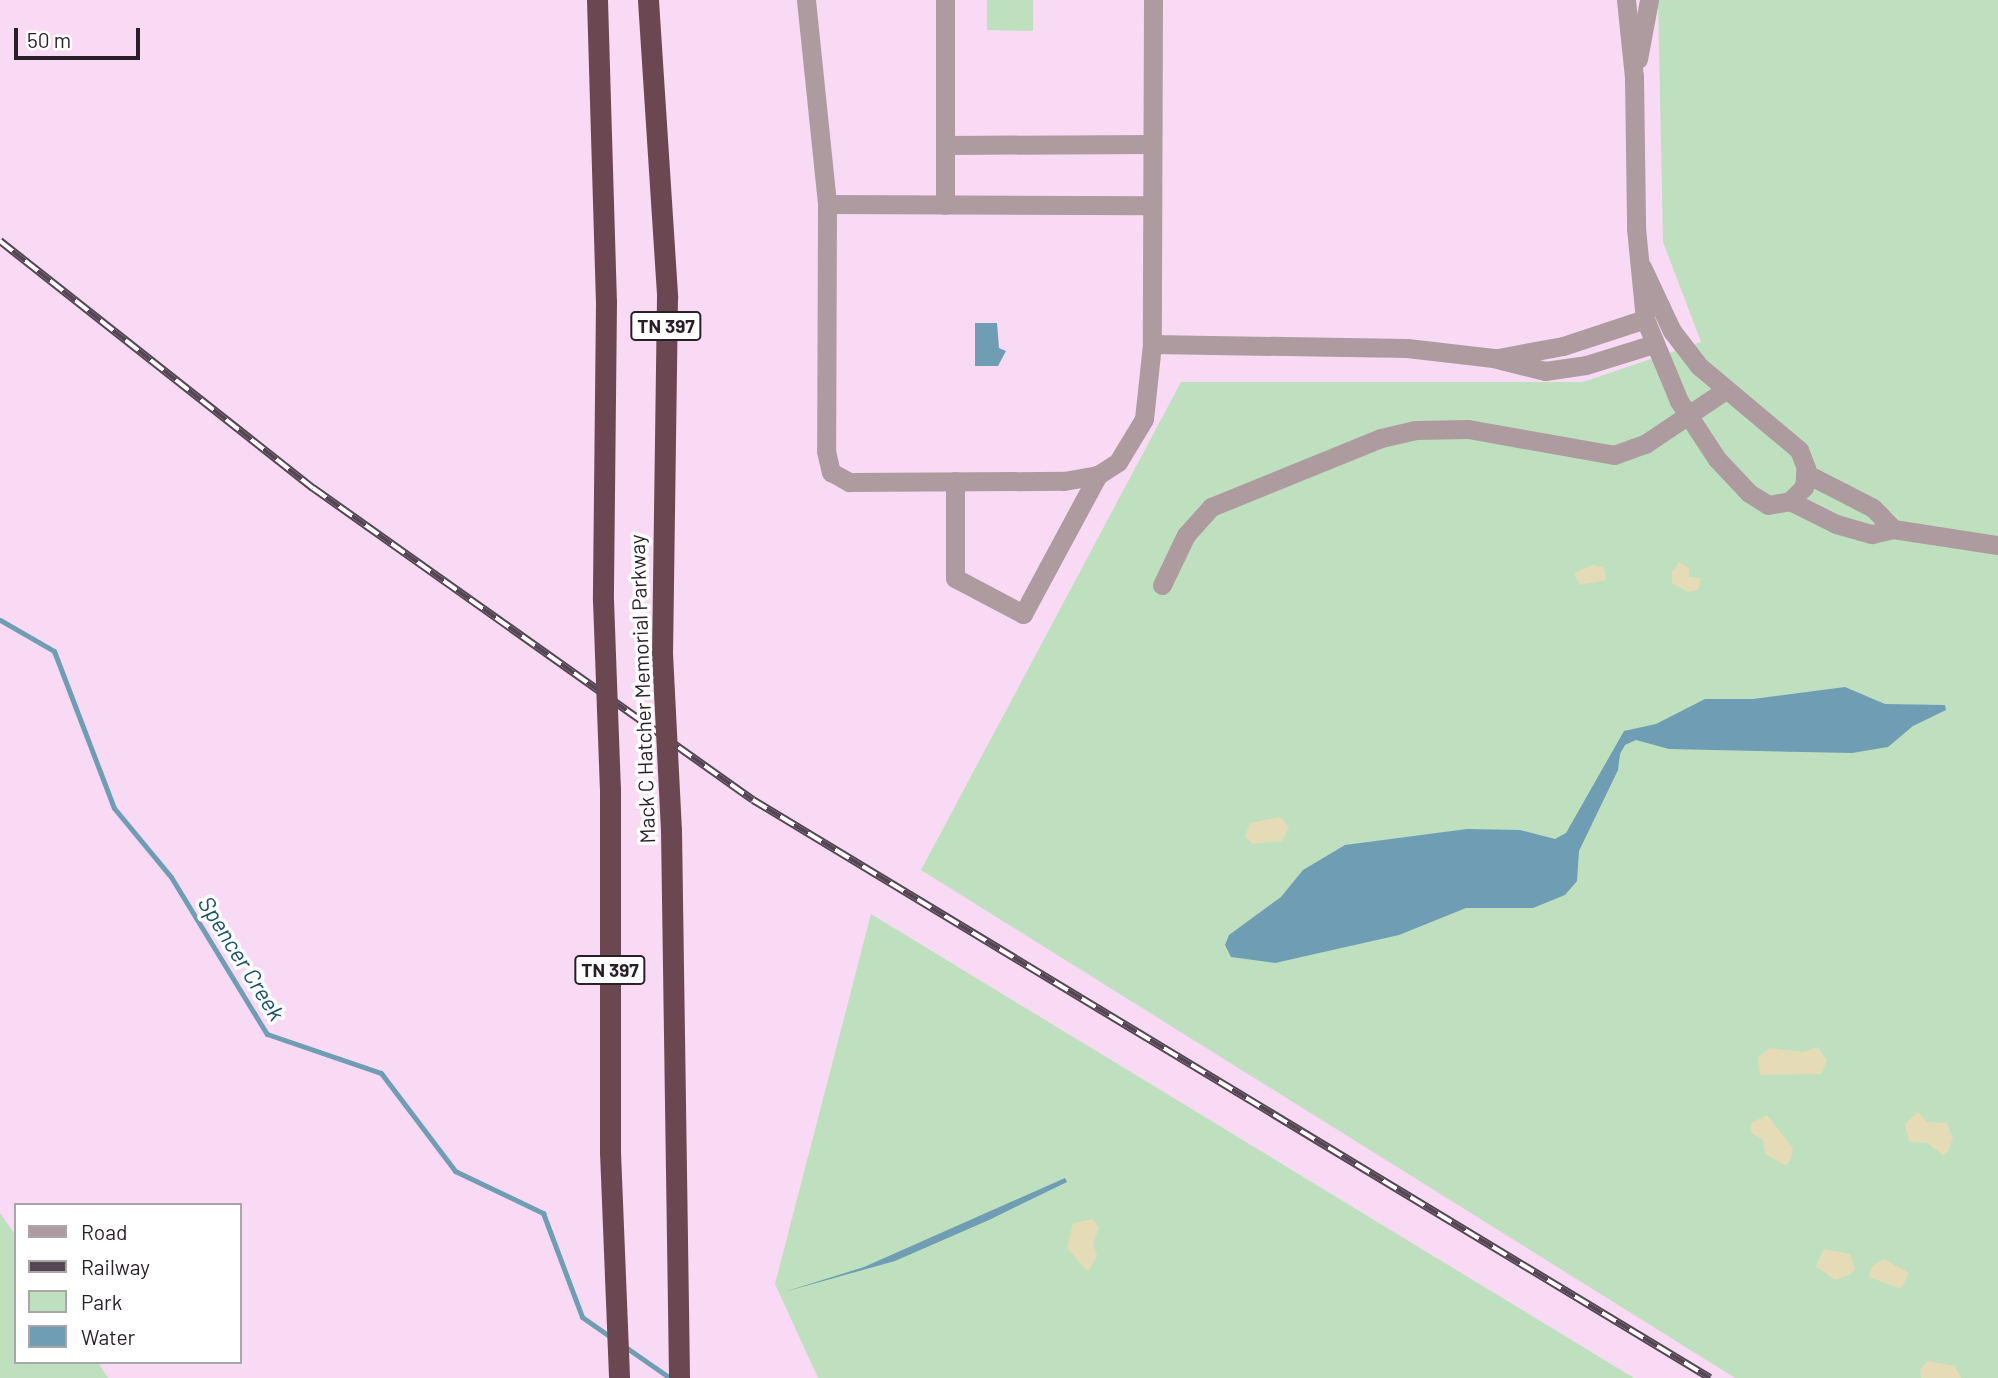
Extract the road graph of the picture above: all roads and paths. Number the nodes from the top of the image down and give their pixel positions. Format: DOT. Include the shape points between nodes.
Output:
graph roads {
  1 [pos="597,0"];
  2 [pos="648,0"];
  3 [pos="806,0"];
  4 [pos="945,0"];
  5 [pos="1153,0"];
  6 [pos="1626,0"];
  7 [pos="1649,0"];
  8 [pos="1634,77"];
  9 [pos="1153,144"];
  10 [pos="945,145"];
  11 [pos="827,204"];
  12 [pos="945,205"];
  13 [pos="1152,205"];
  14 [pos="1642,267"];
  15 [pos="1644,319"];
  16 [pos="1152,344"];
  17 [pos="1654,344"];
  18 [pos="1493,358"];
  19 [pos="1724,391"];
  20 [pos="1689,416"];
  21 [pos="1805,473"];
  22 [pos="1098,475"];
  23 [pos="955,481"];
  24 [pos="1790,501"];
  25 [pos="1893,529"];
  26 [pos="1998,545"];
  27 [pos="1162,585"];
  28 [pos="619,1378"];
  29 [pos="679,1378"];
  1 -- 28 [label="highway, Mack C Hatcher Memorial Parkway / TN 397, bridge" via="606,302 603,600 610,788 610,1152"];
  2 -- 29 [label="highway, Mack C Hatcher Memorial Parkway / TN 397, bridge" via="667,297 662,653 671,830"];
  3 -- 11 [label="street"];
  4 -- 10 [label="street"];
  5 -- 9 [label="street"];
  6 -- 8 [label="street"];
  7 -- 8 [label="street"];
  8 -- 14 [label="street" via="1636,228"];
  9 -- 10 [label="street"];
  9 -- 13 [label="street"];
  10 -- 12 [label="street"];
  11 -- 12 [label="street"];
  11 -- 23 [label="street" via="829,468 837,478 849,482"];
  12 -- 13 [label="street"];
  13 -- 16 [label="street"];
  14 -- 15 [label="street"];
  14 -- 19 [label="street" via="1672,331"];
  15 -- 17 [label="street"];
  15 -- 18 [label="street" via="1563,346"];
  16 -- 18 [label="street" via="1375,346"];
  16 -- 22 [label="street" via="1144,419 1118,462"];
  17 -- 18 [label="street" via="1565,370 1526,369"];
  17 -- 20 [label="street"];
  19 -- 20 [label="street"];
  19 -- 21 [label="street" via="1799,450"];
  20 -- 24 [label="street" via="1717,458 1749,493 1768,505"];
  20 -- 27 [label="street" via="1636,449 1614,455 1468,429 1415,430 1381,438 1211,507 1186,535"];
  21 -- 24 [label="street" via="1804,487"];
  21 -- 25 [label="street" via="1874,508"];
  22 -- 23 [label="street" via="1064,481"];
  22 -- 23 [label="street" via="1023,614 955,578"];
  24 -- 25 [label="street" via="1872,534"];
  25 -- 26 [label="street"];
}
